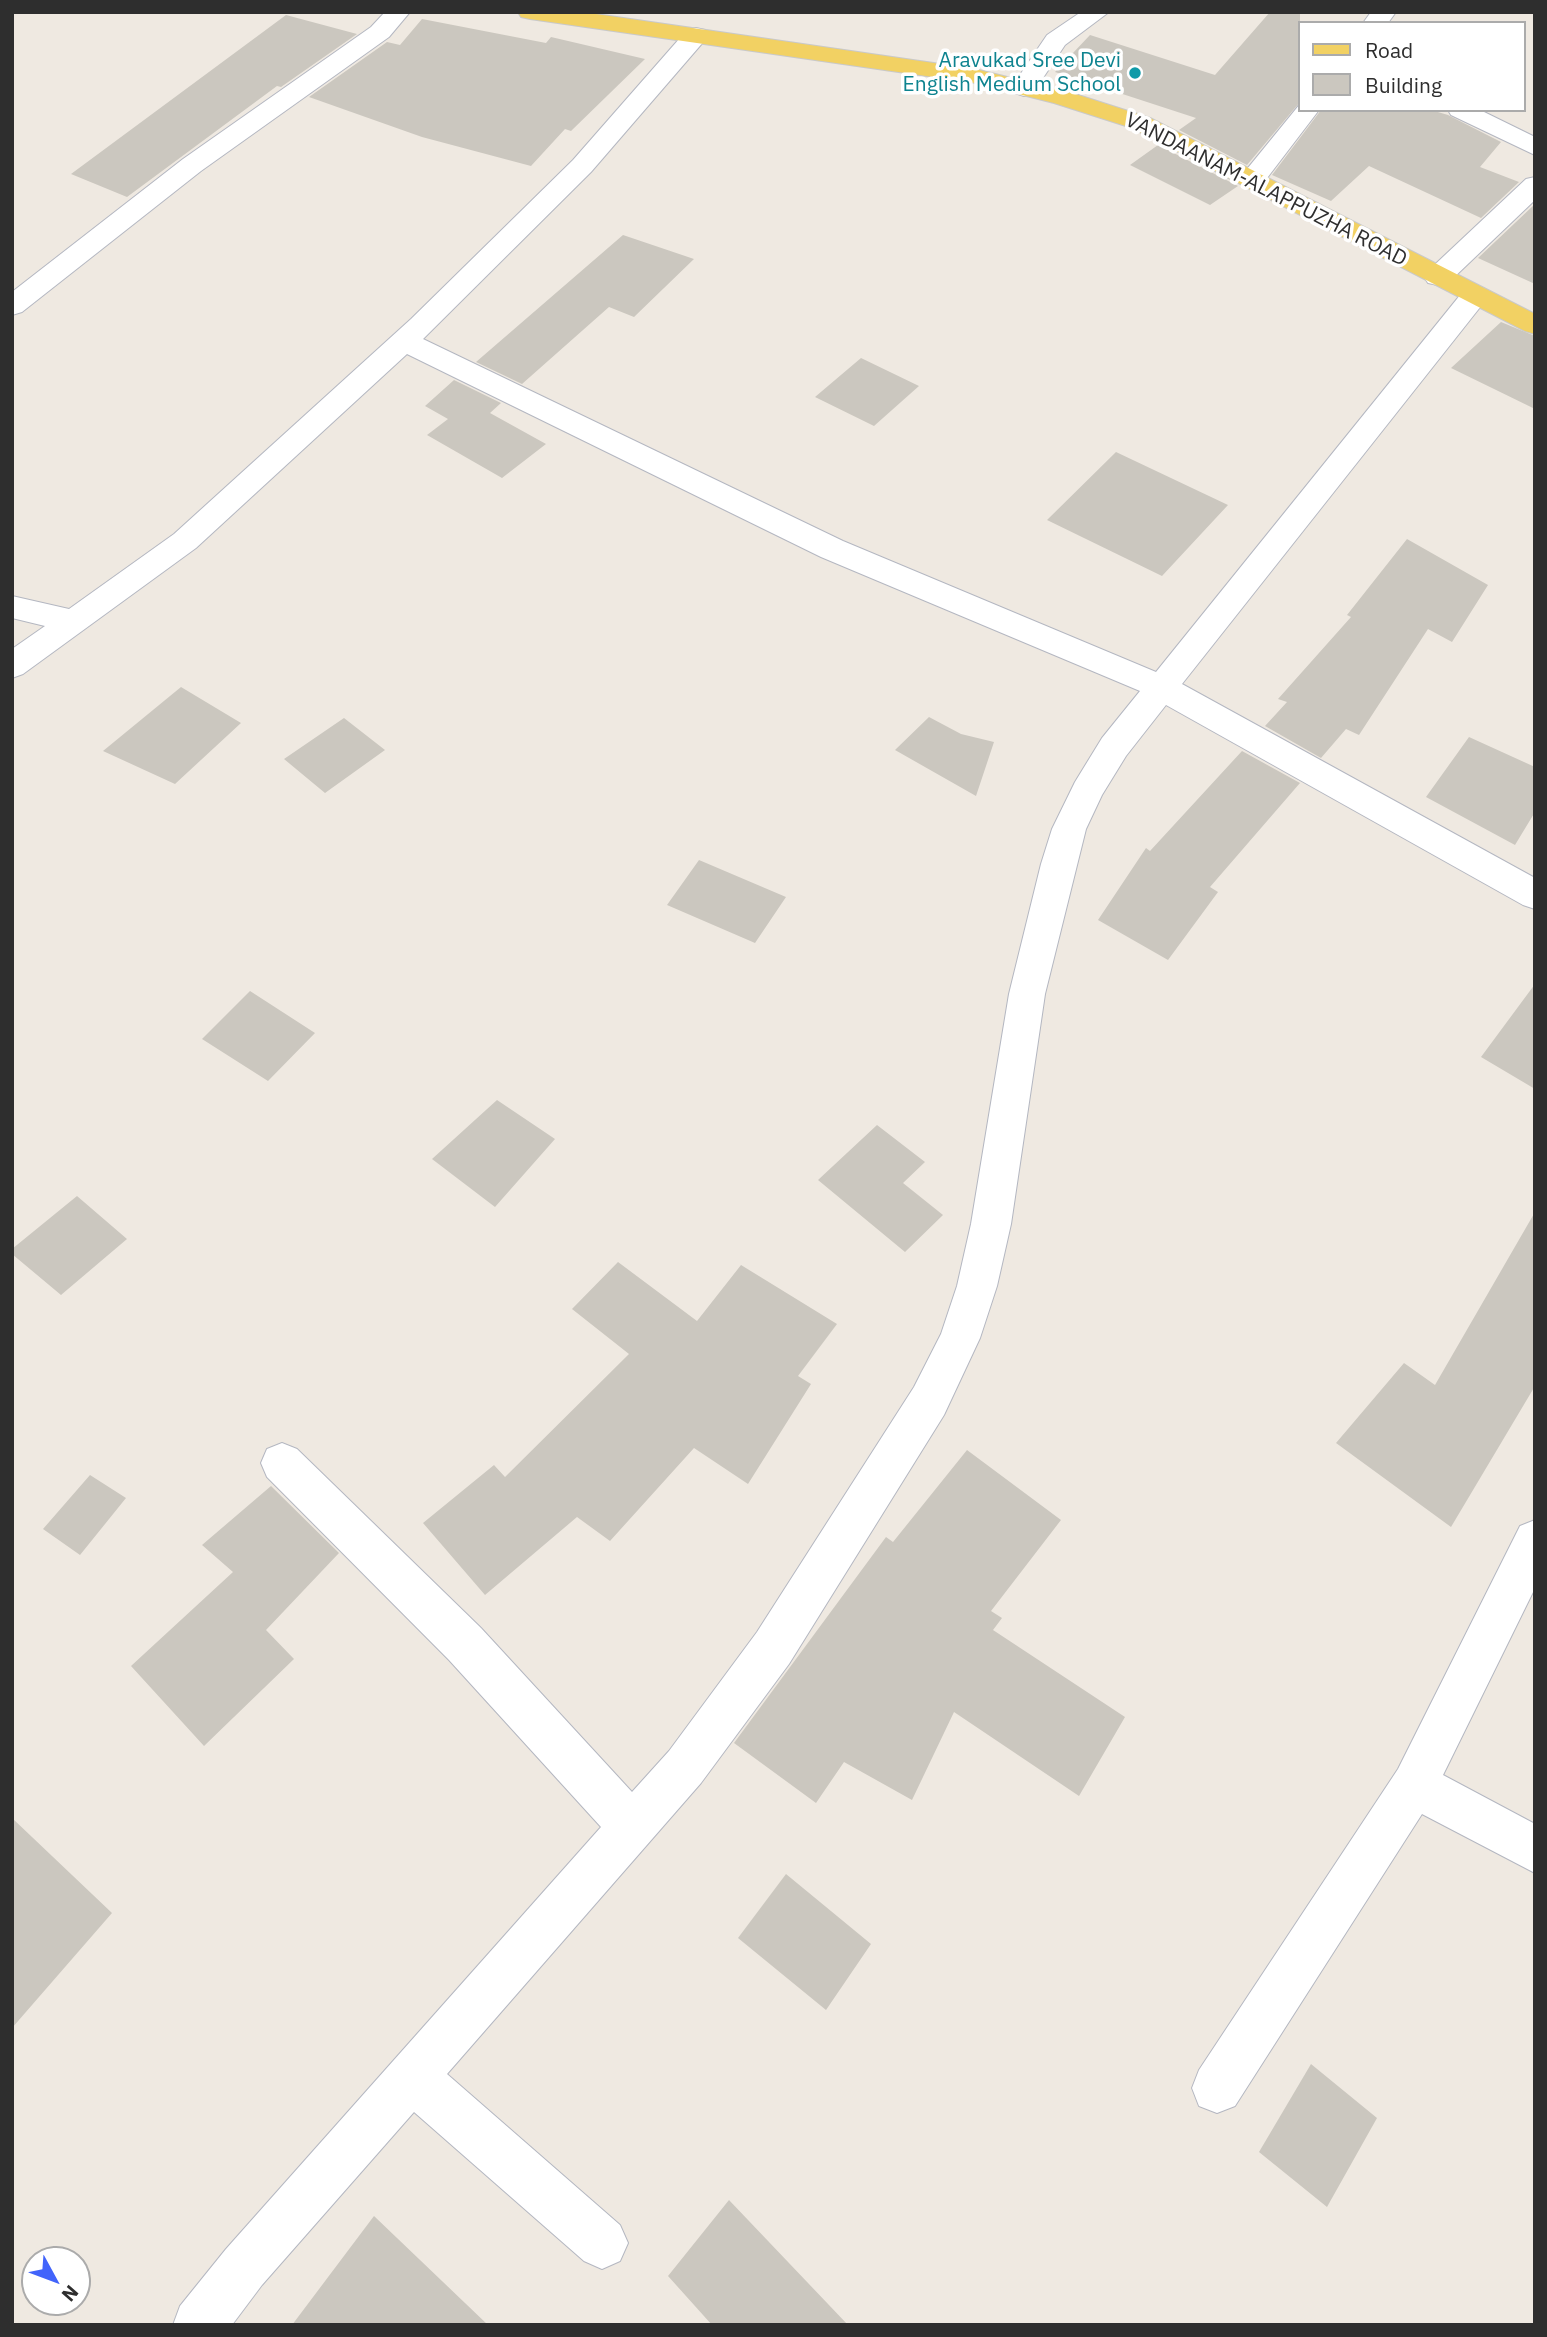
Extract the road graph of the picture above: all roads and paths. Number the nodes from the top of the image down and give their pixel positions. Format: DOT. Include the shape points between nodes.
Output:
graph roads {
  1 [pos="398,12"];
  2 [pos="530,12"];
  3 [pos="1097,12"];
  4 [pos="603,17"];
  5 [pos="696,35"];
  6 [pos="1024,88"];
  7 [pos="1305,112"];
  8 [pos="1464,112"];
  9 [pos="1535,147"];
  10 [pos="1252,180"];
  11 [pos="1535,185"];
  12 [pos="1438,277"];
  13 [pos="1475,295"];
  14 [pos="12,306"];
  15 [pos="1535,325"];
  16 [pos="404,341"];
  17 [pos="12,607"];
  18 [pos="74,621"];
  19 [pos="12,666"];
  20 [pos="1161,687"];
  21 [pos="1535,895"];
  22 [pos="282,1463"];
  23 [pos="1535,1541"];
  24 [pos="1413,1786"];
  25 [pos="632,1827"];
  26 [pos="1535,1850"];
  27 [pos="412,2077"];
  28 [pos="1217,2088"];
  29 [pos="602,2243"];
  30 [pos="199,2325"];
  1 -- 14 [label="street" via="380,32 192,165"];
  2 -- 4 [label="main road, VANDAANAM-ALAPPUZHA ROAD"];
  3 -- 6 [label="street" via="1056,40"];
  4 -- 5 [label="main road, VANDAANAM-ALAPPUZHA ROAD"];
  5 -- 6 [label="main road, VANDAANAM-ALAPPUZHA ROAD" via="975,76"];
  5 -- 16 [label="street" via="582,166"];
  6 -- 10 [label="main road, VANDAANAM-ALAPPUZHA ROAD" via="1142,123"];
  7 -- 10 [label="street"];
  8 -- 9 [label="street"];
  10 -- 12 [label="main road, VANDAANAM-ALAPPUZHA ROAD"];
  11 -- 12 [label="street"];
  12 -- 13 [label="main road, VANDAANAM-ALAPPUZHA ROAD"];
  13 -- 15 [label="main road, VANDAANAM-ALAPPUZHA ROAD"];
  13 -- 20 [label="street"];
  16 -- 18 [label="street" via="185,541"];
  16 -- 20 [label="street" via="832,549"];
  17 -- 18 [label="street"];
  18 -- 19 [label="street"];
  20 -- 21 [label="street"];
  20 -- 25 [label="street" via="1114,747 1087,791 1058,864 1027,994 991,1224 960,1338 929,1401 773,1648 685,1766"];
  22 -- 25 [label="street" via="464,1644"];
  23 -- 24 [label="street"];
  24 -- 26 [label="street"];
  24 -- 28 [label="street"];
  25 -- 27 [label="street"];
  27 -- 29 [label="street"];
  27 -- 30 [label="street" via="244,2267"];
}
